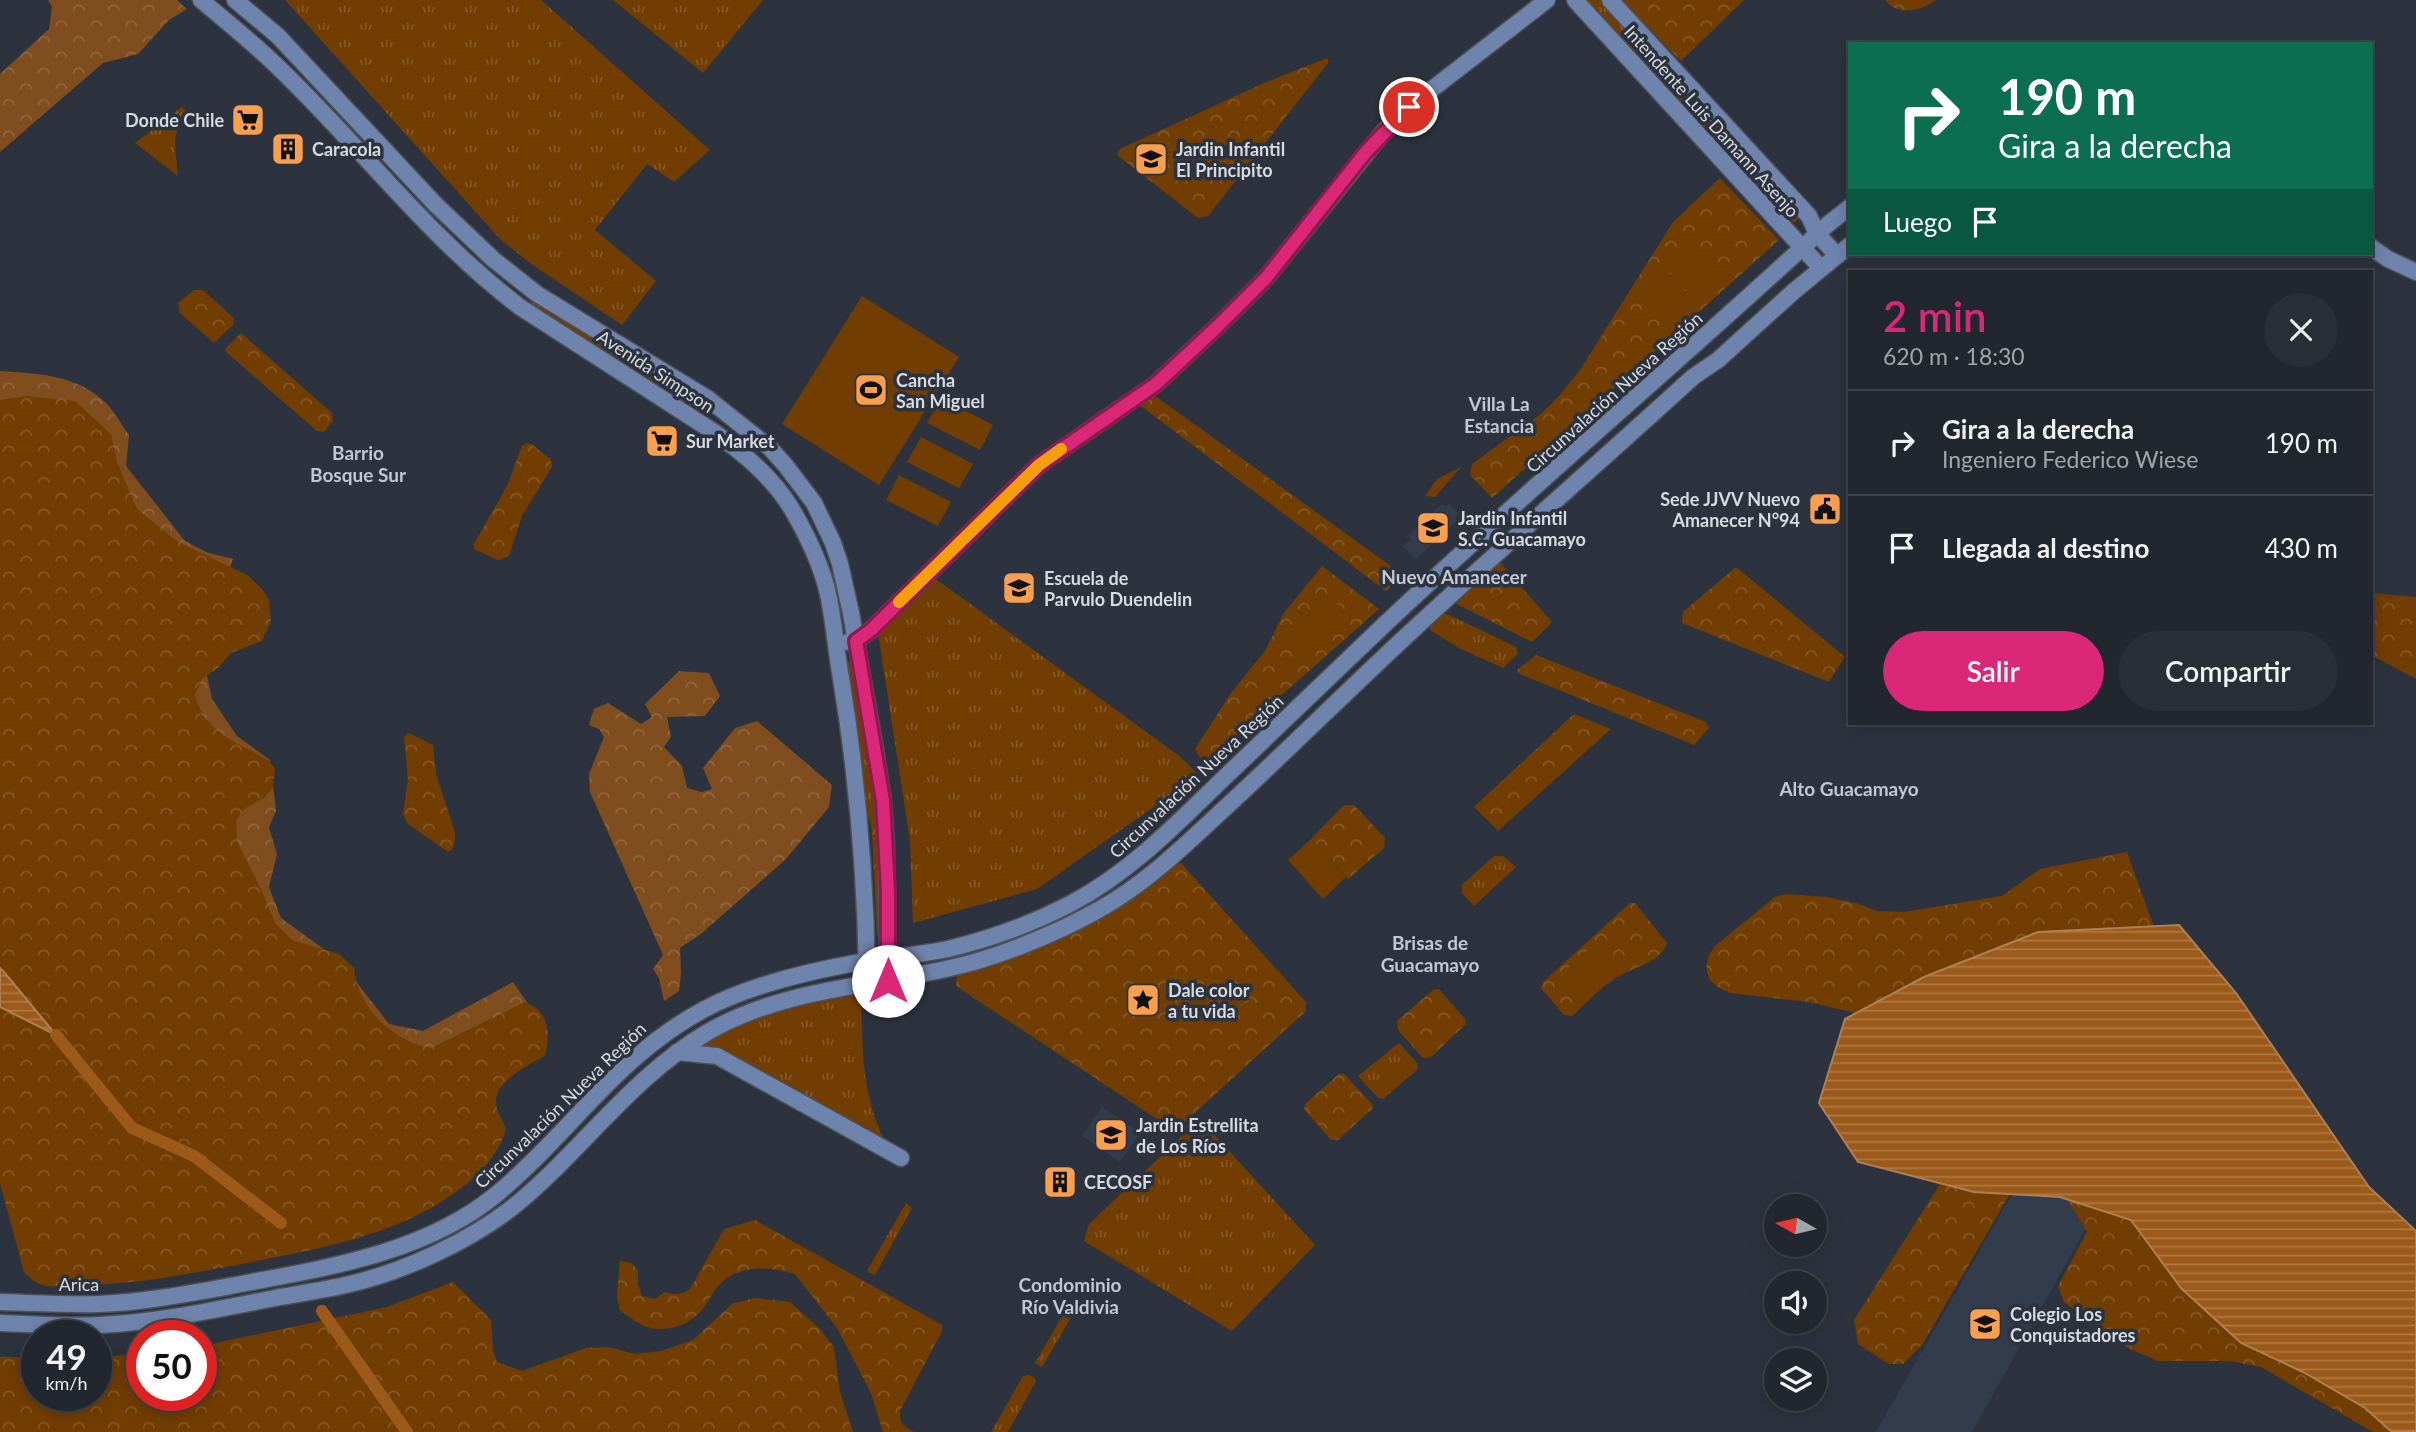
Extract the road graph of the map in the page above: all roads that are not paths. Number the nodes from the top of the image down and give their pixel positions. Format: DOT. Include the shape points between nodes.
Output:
graph roads {
  1 [pos="201,0"];
  2 [pos="235,0"];
  3 [pos="1547,0"];
  4 [pos="1575,0"];
  5 [pos="1610,0"];
  6 [pos="1848,210"];
  7 [pos="1817,234"];
  8 [pos="1802,248"];
  9 [pos="2373,248"];
  10 [pos="1843,250"];
  11 [pos="1821,268"];
  12 [pos="2416,272"];
  13 [pos="527,287"];
  14 [pos="520,307"];
  15 [pos="703,424"];
  16 [pos="786,466"];
  17 [pos="856,641"];
  18 [pos="835,644"];
  19 [pos="888,958"];
  20 [pos="867,961"];
  21 [pos="888,981"];
  22 [pos="868,983"];
  23 [pos="677,1052"];
  24 [pos="901,1158"];
  25 [pos="157,1298"];
  26 [pos="0,1302"];
  27 [pos="0,1323"];
  1 -- 14 [label="main road, Avenida Simpson" via="283,72 461,258"];
  2 -- 13 [label="main road, Avenida Simpson" via="300,58 436,205"];
  3 -- 17 [label="main road" via="1386,129 1266,278 1165,376 1039,465"];
  4 -- 8 [label="main road, Intendente Luis Damann Asenjo"];
  5 -- 7 [label="main road, Intendente Luis Damann Asenjo" via="1809,216"];
  6 -- 7 [label="main road, Circunvalación Nueva Región"];
  7 -- 8 [label="main road, Circunvalación Nueva Región"];
  7 -- 10 [label="main road, Intendente Luis Damann Asenjo"];
  8 -- 11 [label="main road, Intendente Luis Damann Asenjo"];
  8 -- 19 [label="main road, Circunvalación Nueva Región" via="1399,611 1182,820 1119,874 1072,903 1024,924 948,948"];
  9 -- 12 [label="main road"];
  10 -- 11 [label="main road"];
  11 -- 21 [label="main road" via="1693,377 1416,627 1177,852 1123,895 1054,933 976,962"];
  13 -- 14 [label="main road" via="529,295"];
  13 -- 16 [label="main road, Avenida Simpson" via="707,398"];
  14 -- 15 [label="main road, Avenida Simpson"];
  15 -- 16 [label="main road" via="716,416"];
  15 -- 18 [label="main road, Avenida Simpson" via="740,451 776,485 789,505 821,571"];
  16 -- 17 [label="main road, Avenida Simpson" via="814,503 833,543"];
  17 -- 18 [label="main road"];
  17 -- 19 [label="main road, Avenida Simpson" via="883,801"];
  18 -- 20 [label="main road, Avenida Simpson" via="856,781"];
  19 -- 20 [label="main road, Circunvalación Nueva Región"];
  19 -- 21 [label="main road, Avenida Simpson"];
  20 -- 22 [label="main road, Avenida Simpson"];
  20 -- 25 [label="main road, Circunvalación Nueva Región" via="758,988 711,1006 671,1029 590,1100 499,1192 452,1223 383,1252 340,1264"];
  21 -- 22 [label="main road"];
  22 -- 23 [label="main road" via="819,991 737,1017"];
  23 -- 24 [label="main road" via="717,1056"];
  23 -- 27 [label="main road" via="638,1084 566,1160 511,1209 476,1232 393,1272 157,1320 100,1325"];
  25 -- 26 [label="main road, Arica" via="100,1304"];
}
